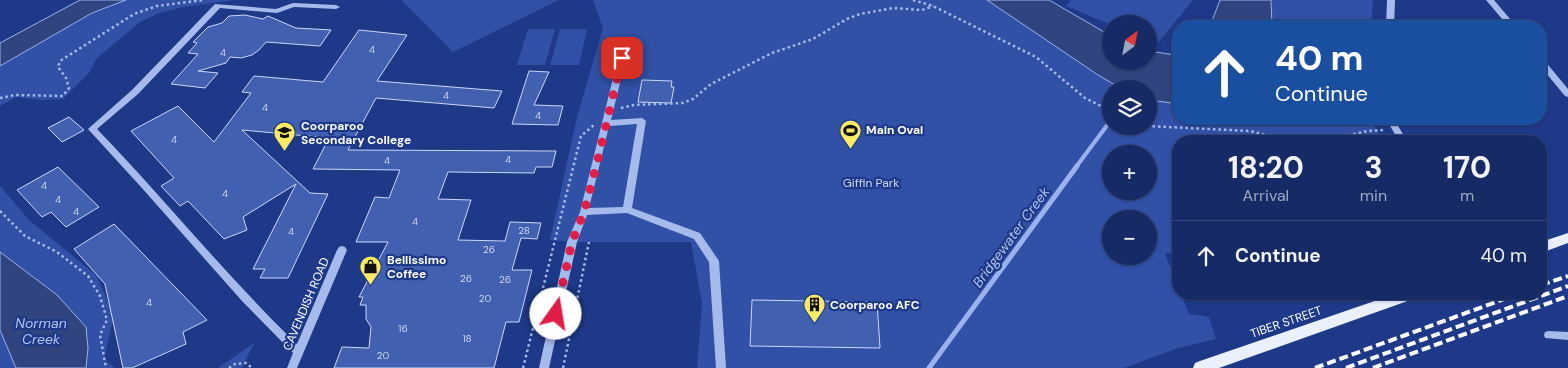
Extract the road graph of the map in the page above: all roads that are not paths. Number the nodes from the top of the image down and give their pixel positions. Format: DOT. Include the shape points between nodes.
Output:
graph roads {
  1 [pos="1391,0"];
  2 [pos="1490,0"];
  3 [pos="220,3"];
  4 [pos="336,6"];
  5 [pos="1390,20"];
  6 [pos="1507,20"];
  7 [pos="622,58"];
  8 [pos="1547,69"];
  9 [pos="1568,94"];
  10 [pos="607,123"];
  11 [pos="627,210"];
  12 [pos="584,212"];
  13 [pos="1568,238"];
  14 [pos="1547,246"];
  15 [pos="342,250"];
  16 [pos="1394,300"];
  17 [pos="1549,335"];
  18 [pos="1568,336"];
  19 [pos="299,352"];
  20 [pos="292,368"];
  21 [pos="544,368"];
  22 [pos="721,368"];
  23 [pos="1200,368"];
  1 -- 5 [label="street"];
  2 -- 6 [label="street"];
  3 -- 4 [label="street" via="277,11 292,5"];
  3 -- 19 [label="street" via="135,92 92,129 130,167 225,277"];
  7 -- 10 [label="street"];
  8 -- 9 [label="street"];
  10 -- 11 [label="street" via="642,121"];
  10 -- 12 [label="street"];
  11 -- 12 [label="street"];
  11 -- 22 [label="street" via="697,236 714,261"];
  12 -- 21 [label="street" via="572,242"];
  13 -- 14 [label="main road"];
  15 -- 19 [label="street, CAVENDISH ROAD"];
  16 -- 23 [label="main road, TIBER STREET"];
  17 -- 18 [label="street"];
  19 -- 20 [label="street, CAVENDISH ROAD"];
}
